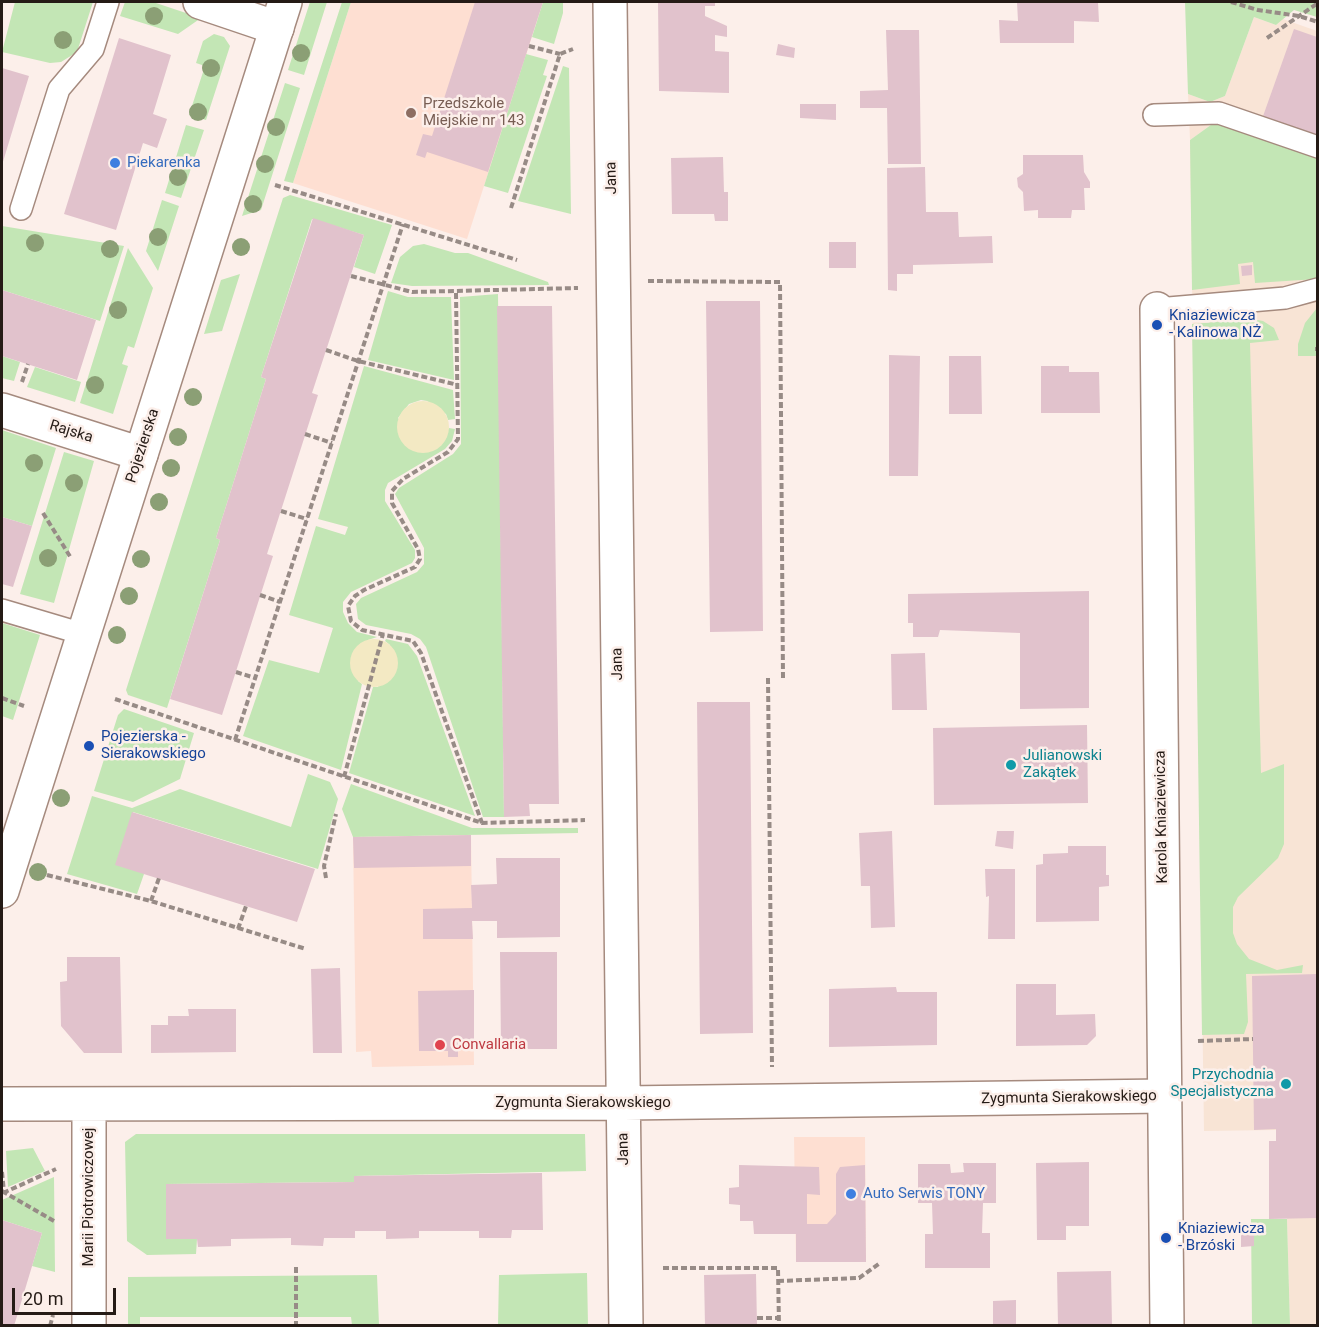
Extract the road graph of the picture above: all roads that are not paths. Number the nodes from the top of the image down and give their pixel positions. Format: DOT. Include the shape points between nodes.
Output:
graph roads {
  1 [pos="108,2"];
  2 [pos="200,2"];
  3 [pos="610,2"];
  4 [pos="281,15"];
  5 [pos="1154,116"];
  6 [pos="1317,147"];
  7 [pos="21,209"];
  8 [pos="1317,289"];
  9 [pos="1157,309"];
  10 [pos="11,399"];
  11 [pos="141,454"];
  12 [pos="2,610"];
  13 [pos="83,634"];
  14 [pos="2,891"];
  15 [pos="1165,1096"];
  16 [pos="624,1103"];
  17 [pos="2,1104"];
  18 [pos="89,1105"];
  19 [pos="89,1326"];
  20 [pos="626,1326"];
  21 [pos="1167,1326"];
  1 -- 7 [label="lane" via="93,49 59,89"];
  2 -- 4 [label="street"];
  3 -- 16 [label="street, Jana"];
  4 -- 11 [label="street, Pojezierska"];
  5 -- 6 [label="lane" via="1219,113"];
  8 -- 9 [label="lane" via="1285,298"];
  9 -- 15 [label="street, Karola Kniaziewicza"];
  10 -- 11 [label="street, Rajska"];
  11 -- 13 [label="street, Pojezierska"];
  12 -- 13 [label="lane"];
  13 -- 14 [label="street, Pojezierska"];
  15 -- 16 [label="street, Zygmunta Sierakowskiego"];
  15 -- 21 [label="street, Karola Kniaziewicza"];
  16 -- 18 [label="street, Zygmunta Sierakowskiego"];
  16 -- 20 [label="street, Jana"];
  17 -- 18 [label="street, Zygmunta Sierakowskiego"];
  18 -- 19 [label="street, Marii Piotrowiczowej"];
}
